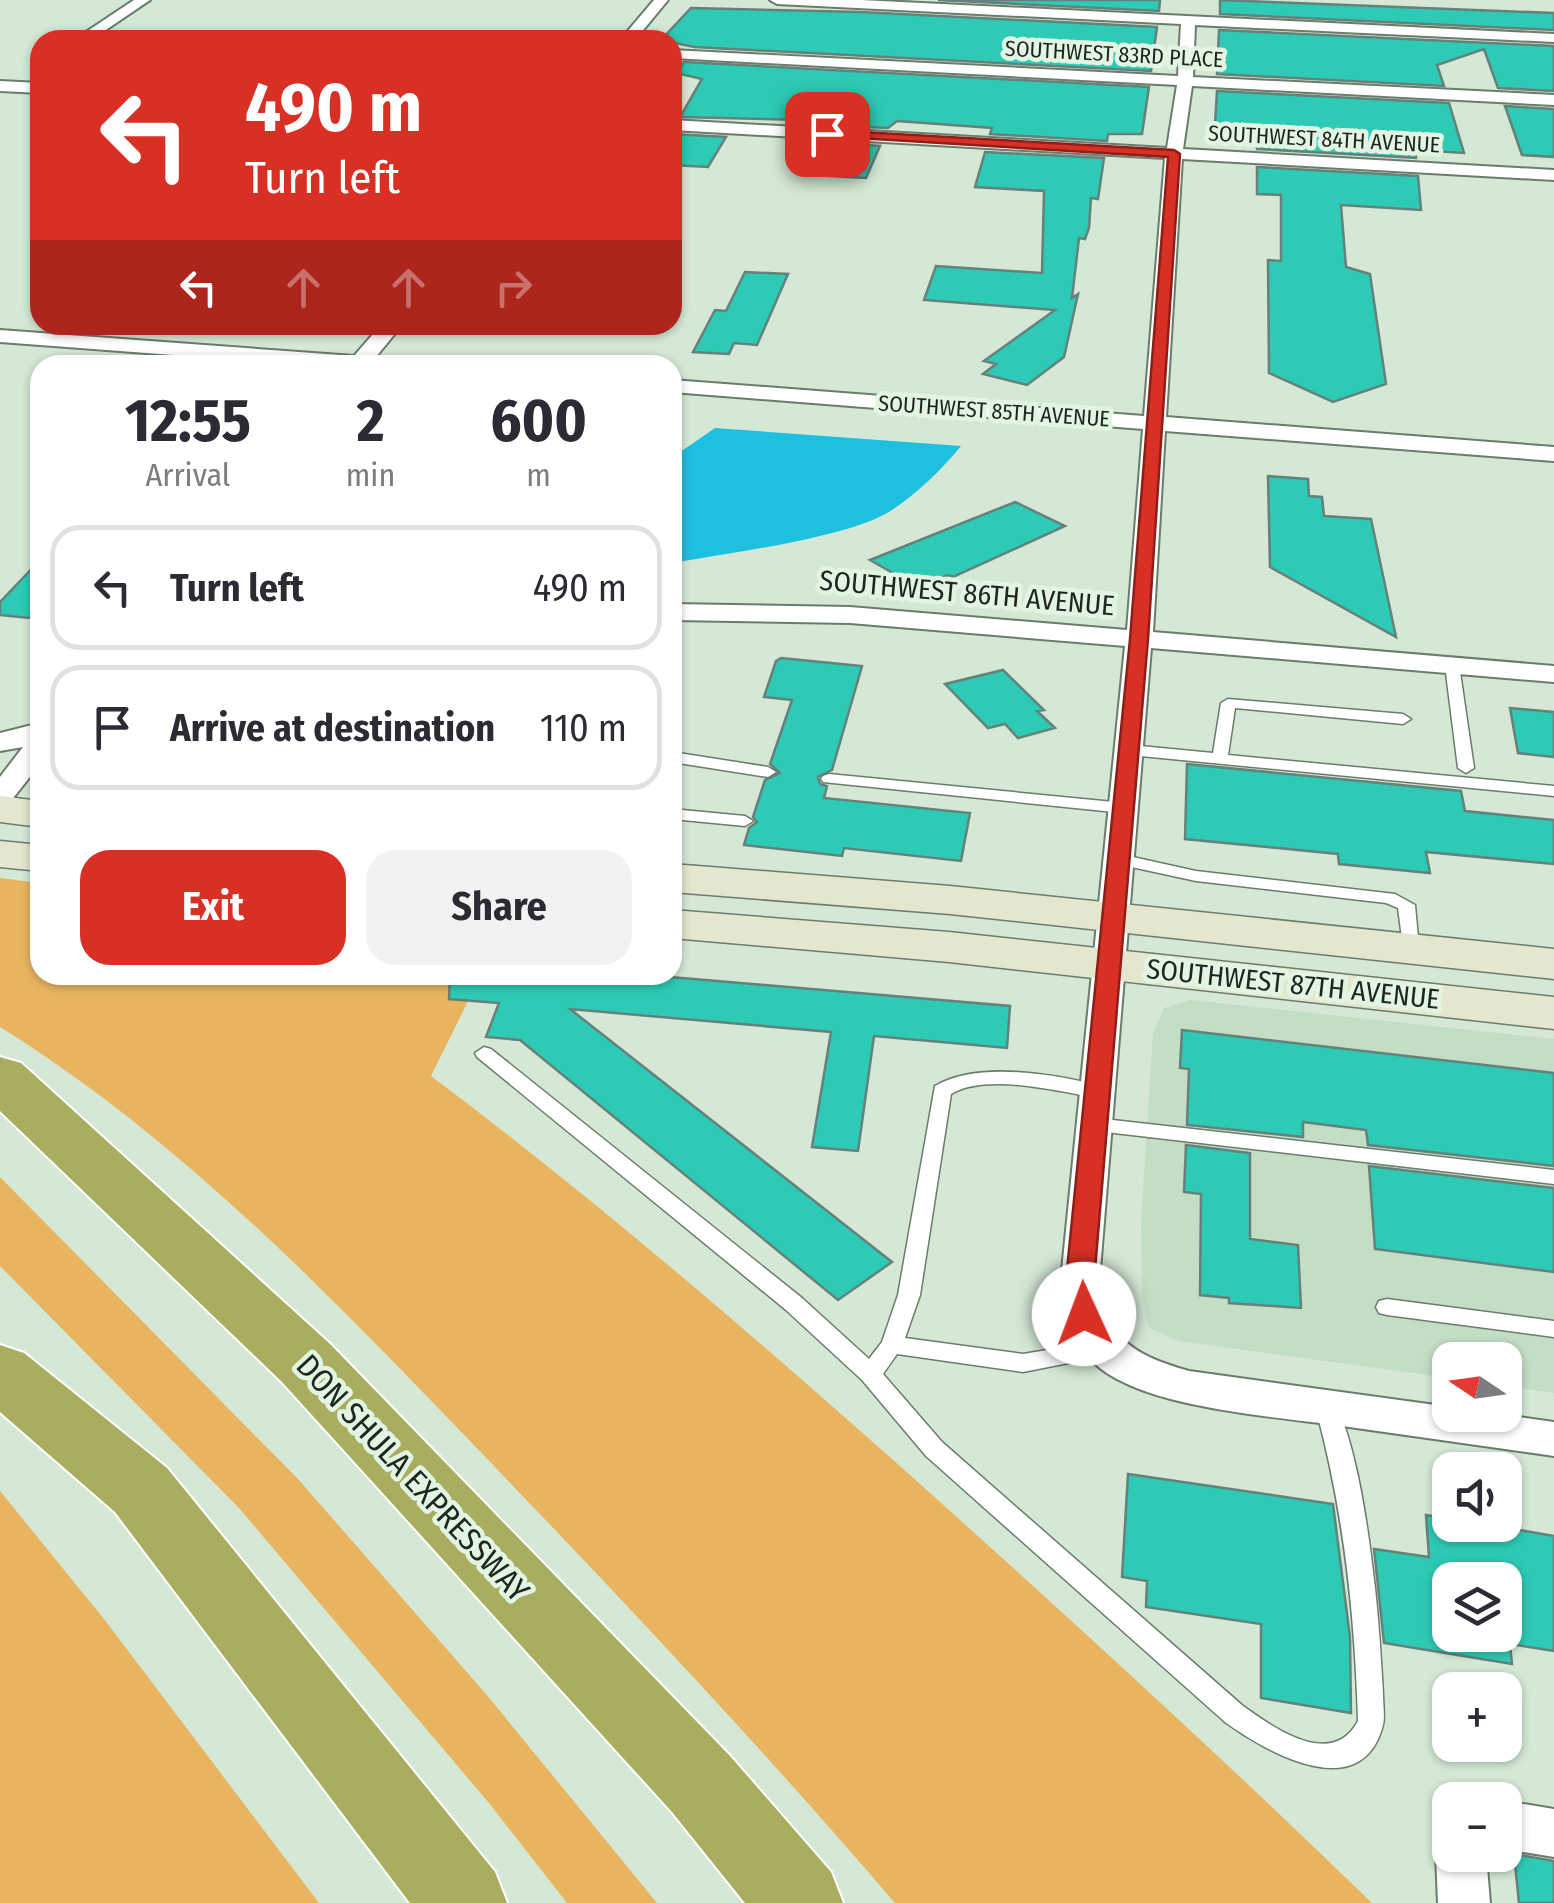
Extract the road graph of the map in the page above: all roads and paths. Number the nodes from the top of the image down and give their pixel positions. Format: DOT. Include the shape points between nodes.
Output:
graph roads {
  1 [pos="144,0"];
  2 [pos="660,0"];
  3 [pos="777,0"];
  4 [pos="1188,20"];
  5 [pos="96,30"];
  6 [pos="635,30"];
  7 [pos="1554,38"];
  8 [pos="682,55"];
  9 [pos="30,72"];
  10 [pos="1184,81"];
  11 [pos="2,86"];
  12 [pos="30,87"];
  13 [pos="1554,100"];
  14 [pos="682,125"];
  15 [pos="1174,154"];
  16 [pos="1554,174"];
  17 [pos="384,335"];
  18 [pos="0,336"];
  19 [pos="244,355"];
  20 [pos="367,355"];
  21 [pos="682,387"];
  22 [pos="1154,423"];
  23 [pos="1554,454"];
  24 [pos="682,612"];
  25 [pos="1139,639"];
  26 [pos="1452,664"];
  27 [pos="1554,674"];
  28 [pos="1403,719"];
  29 [pos="30,734"];
  30 [pos="0,742"];
  31 [pos="1130,750"];
  32 [pos="1220,758"];
  33 [pos="682,759"];
  34 [pos="30,762"];
  35 [pos="1466,768"];
  36 [pos="768,772"];
  37 [pos="830,778"];
  38 [pos="1554,791"];
  39 [pos="10,796"];
  40 [pos="1124,808"];
  41 [pos="682,815"];
  42 [pos="744,821"];
  43 [pos="0,854"];
  44 [pos="30,857"];
  45 [pos="1119,858"];
  46 [pos="682,879"];
  47 [pos="682,924"];
  48 [pos="1112,940"];
  49 [pos="1410,948"];
  50 [pos="1554,964"];
  51 [pos="1554,1013"];
  52 [pos="484,1054"];
  53 [pos="0,1077"];
  54 [pos="1097,1108"];
  55 [pos="1554,1178"];
  56 [pos="1386,1307"];
  57 [pos="1554,1329"];
  58 [pos="892,1344"];
  59 [pos="1101,1349"];
  60 [pos="0,1372"];
  61 [pos="870,1374"];
  62 [pos="1327,1408"];
  63 [pos="1554,1439"];
  64 [pos="1522,1828"];
  65 [pos="1554,1833"];
  66 [pos="1462,1872"];
  67 [pos="464,1903"];
  68 [pos="800,1903"];
  69 [pos="1464,1903"];
  1 -- 5 [label="street"];
  2 -- 6 [label="street"];
  3 -- 4 [label="street"];
  4 -- 7 [label="street"];
  4 -- 10 [label="street"];
  8 -- 10 [label="street, SOUTHWEST 83RD PLACE"];
  9 -- 11 [label="street"];
  10 -- 13 [label="street, SOUTHWEST 83RD PLACE"];
  10 -- 15 [label="street"];
  11 -- 12 [label="street"];
  14 -- 15 [label="street, SOUTHWEST 84TH AVENUE"];
  15 -- 16 [label="street, SOUTHWEST 84TH AVENUE"];
  15 -- 22 [label="street"];
  17 -- 20 [label="street"];
  18 -- 19 [label="street"];
  21 -- 22 [label="street, SOUTHWEST 85TH AVENUE"];
  22 -- 23 [label="street, SOUTHWEST 85TH AVENUE"];
  22 -- 25 [label="street"];
  24 -- 25 [label="street, SOUTHWEST 86TH AVENUE" via="812,612"];
  25 -- 26 [label="street, SOUTHWEST 86TH AVENUE"];
  25 -- 31 [label="street"];
  26 -- 27 [label="street, SOUTHWEST 86TH AVENUE"];
  26 -- 35 [label="lane"];
  28 -- 32 [label="lane" via="1228,703"];
  29 -- 30 [label="street"];
  31 -- 32 [label="lane"];
  31 -- 40 [label="street"];
  32 -- 38 [label="lane"];
  33 -- 36 [label="lane"];
  34 -- 39 [label="street"];
  37 -- 40 [label="lane"];
  40 -- 45 [label="street"];
  41 -- 42 [label="lane"];
  43 -- 44 [label="main road"];
  45 -- 48 [label="street"];
  45 -- 49 [label="lane" via="1196,876 1389,898 1406,905"];
  46 -- 48 [label="main road, SOUTHWEST 87TH AVENUE"];
  47 -- 48 [label="main road, SOUTHWEST 87TH AVENUE"];
  48 -- 49 [label="main road, SOUTHWEST 87TH AVENUE"];
  48 -- 51 [label="main road, SOUTHWEST 87TH AVENUE"];
  48 -- 54 [label="street"];
  49 -- 50 [label="main road, SOUTHWEST 87TH AVENUE"];
  52 -- 61 [label="lane" via="794,1304"];
  53 -- 68 [label="highway, DON SHULA EXPRESSWAY" via="306,1363 701,1784"];
  54 -- 55 [label="lane"];
  54 -- 58 [label="lane" via="981,1078 956,1080 942,1092 909,1295"];
  54 -- 59 [label="street" via="1080,1294"];
  56 -- 57 [label="lane"];
  58 -- 59 [label="lane" via="1024,1363"];
  58 -- 61 [label="lane"];
  59 -- 62 [label="street" via="1141,1372 1188,1387"];
  60 -- 67 [label="highway" via="141,1490"];
  61 -- 62 [label="lane" via="934,1449 1234,1714 1296,1750 1336,1757 1353,1751 1371,1723 1355,1514"];
  62 -- 63 [label="street"];
  64 -- 65 [label="street"];
  66 -- 69 [label="street"];
}
